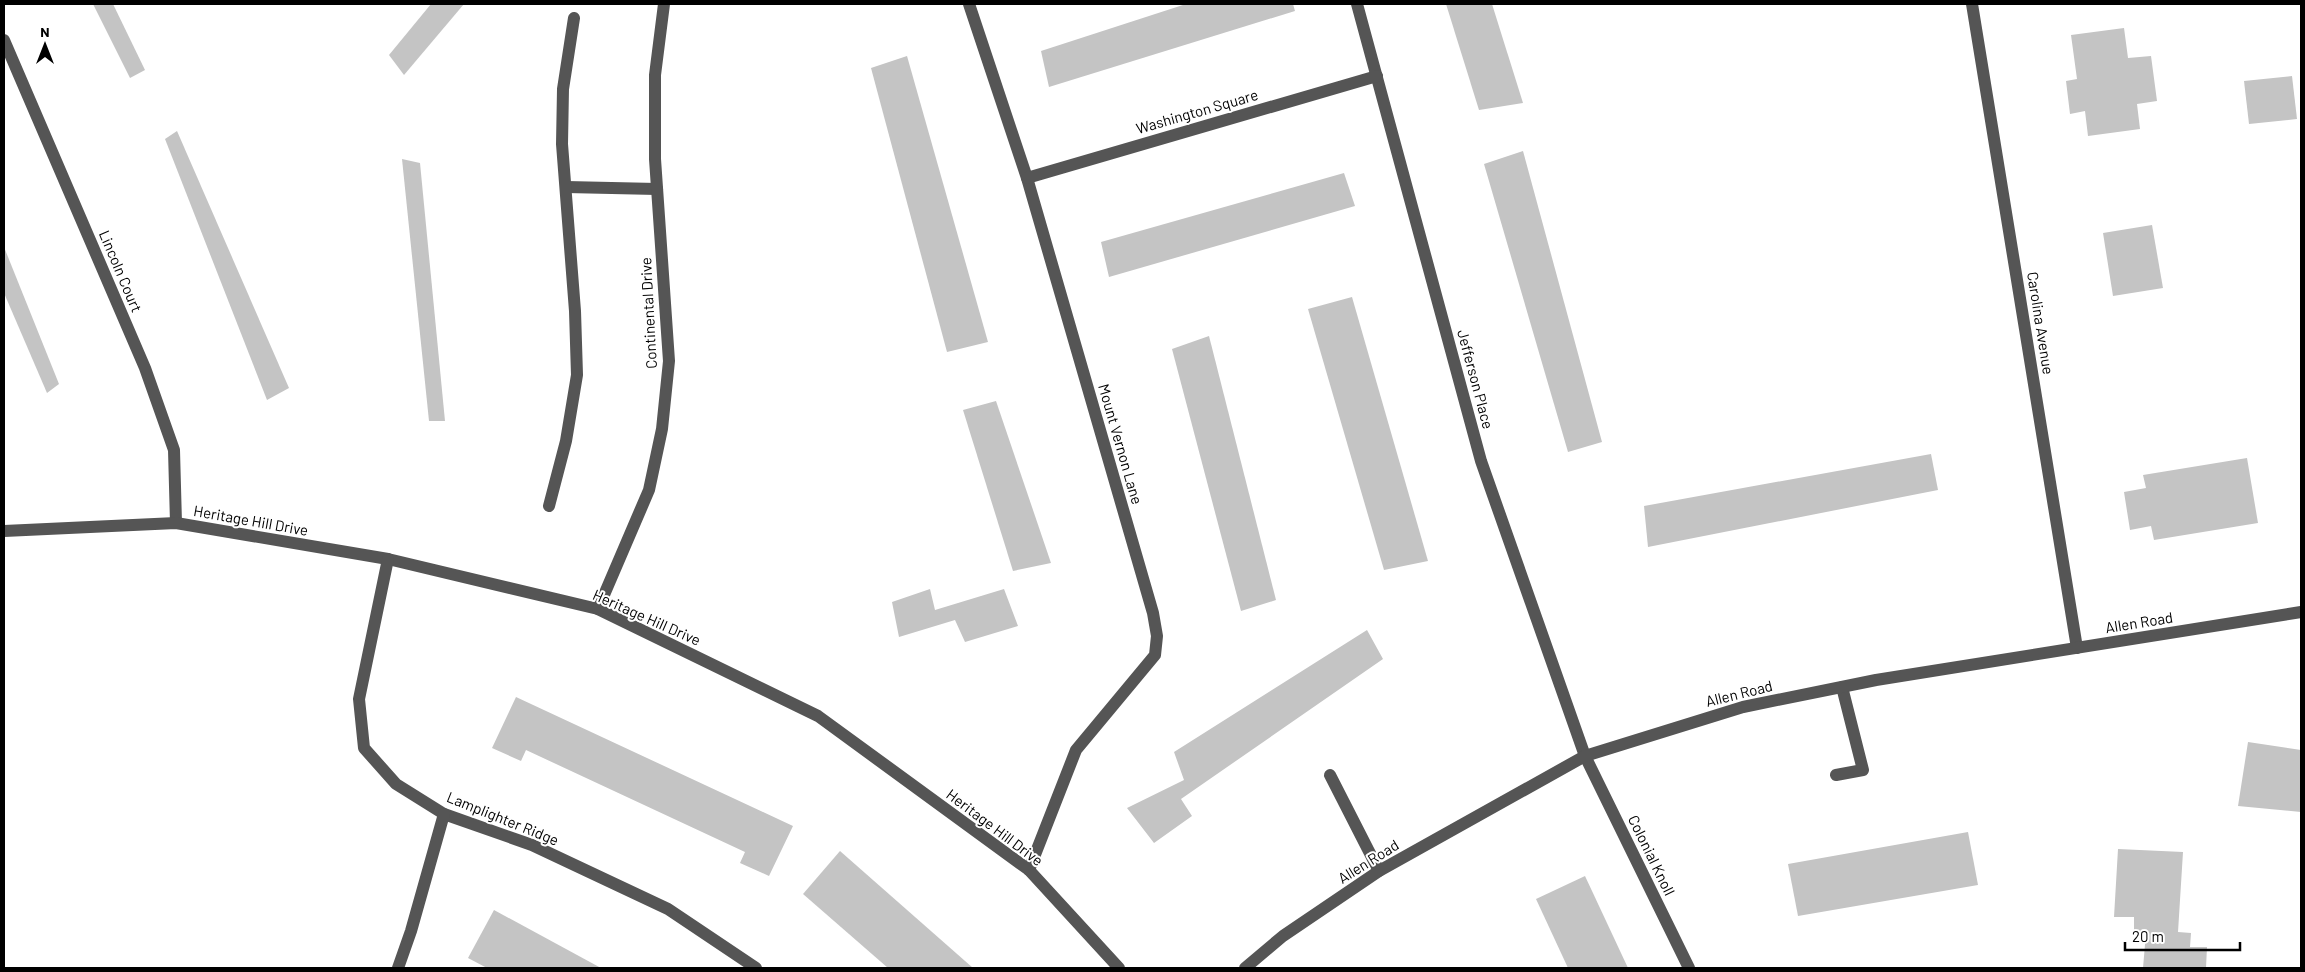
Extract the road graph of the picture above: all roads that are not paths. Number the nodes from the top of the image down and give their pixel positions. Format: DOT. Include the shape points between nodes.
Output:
graph roads {
  1 [pos="664,4"];
  2 [pos="969,4"];
  3 [pos="1357,4"];
  4 [pos="1972,4"];
  5 [pos="574,18"];
  6 [pos="4,40"];
  7 [pos="1377,76"];
  8 [pos="1027,178"];
  9 [pos="566,187"];
  10 [pos="657,189"];
  11 [pos="549,506"];
  12 [pos="176,523"];
  13 [pos="4,531"];
  14 [pos="388,559"];
  15 [pos="598,609"];
  16 [pos="2301,612"];
  17 [pos="2077,648"];
  18 [pos="1842,687"];
  19 [pos="1585,756"];
  20 [pos="1330,775"];
  21 [pos="1836,775"];
  22 [pos="444,814"];
  23 [pos="1029,870"];
  24 [pos="1379,871"];
  25 [pos="398,968"];
  26 [pos="756,968"];
  27 [pos="1119,968"];
  28 [pos="1245,968"];
  29 [pos="1688,968"];
  1 -- 10 [label="street, Continental Drive" via="655,75"];
  2 -- 8 [label="street, Mount Vernon Lane"];
  3 -- 7 [label="street, Jefferson Place"];
  4 -- 17 [label="street, Carolina Avenue"];
  5 -- 9 [label="street" via="563,89 562,144"];
  6 -- 12 [label="street, Lincoln Court" via="145,368 174,450"];
  7 -- 8 [label="street, Washington Square"];
  7 -- 19 [label="street, Jefferson Place" via="1481,461"];
  8 -- 23 [label="street, Mount Vernon Lane" via="1157,636 1155,655 1076,750"];
  9 -- 10 [label="street"];
  9 -- 11 [label="street" via="577,375 566,442"];
  10 -- 15 [label="street, Continental Drive" via="668,361 662,429 649,490"];
  12 -- 13 [label="street, Heritage Hill Drive"];
  12 -- 14 [label="street, Heritage Hill Drive"];
  14 -- 15 [label="street, Heritage Hill Drive"];
  14 -- 22 [label="street, Lamplighter Ridge" via="359,699 364,748 396,784"];
  15 -- 23 [label="street, Heritage Hill Drive" via="818,716"];
  16 -- 17 [label="street, Allen Road"];
  17 -- 18 [label="street, Allen Road"];
  18 -- 19 [label="street, Allen Road" via="1743,707"];
  18 -- 21 [label="street" via="1863,770"];
  19 -- 24 [label="street, Allen Road"];
  19 -- 29 [label="street, Colonial Knoll"];
  20 -- 24 [label="street"];
  22 -- 25 [label="street"];
  22 -- 26 [label="street, Lamplighter Ridge" via="532,845 668,909"];
  23 -- 27 [label="street, Heritage Hill Drive"];
  24 -- 28 [label="street, Allen Road" via="1284,936"];
}
